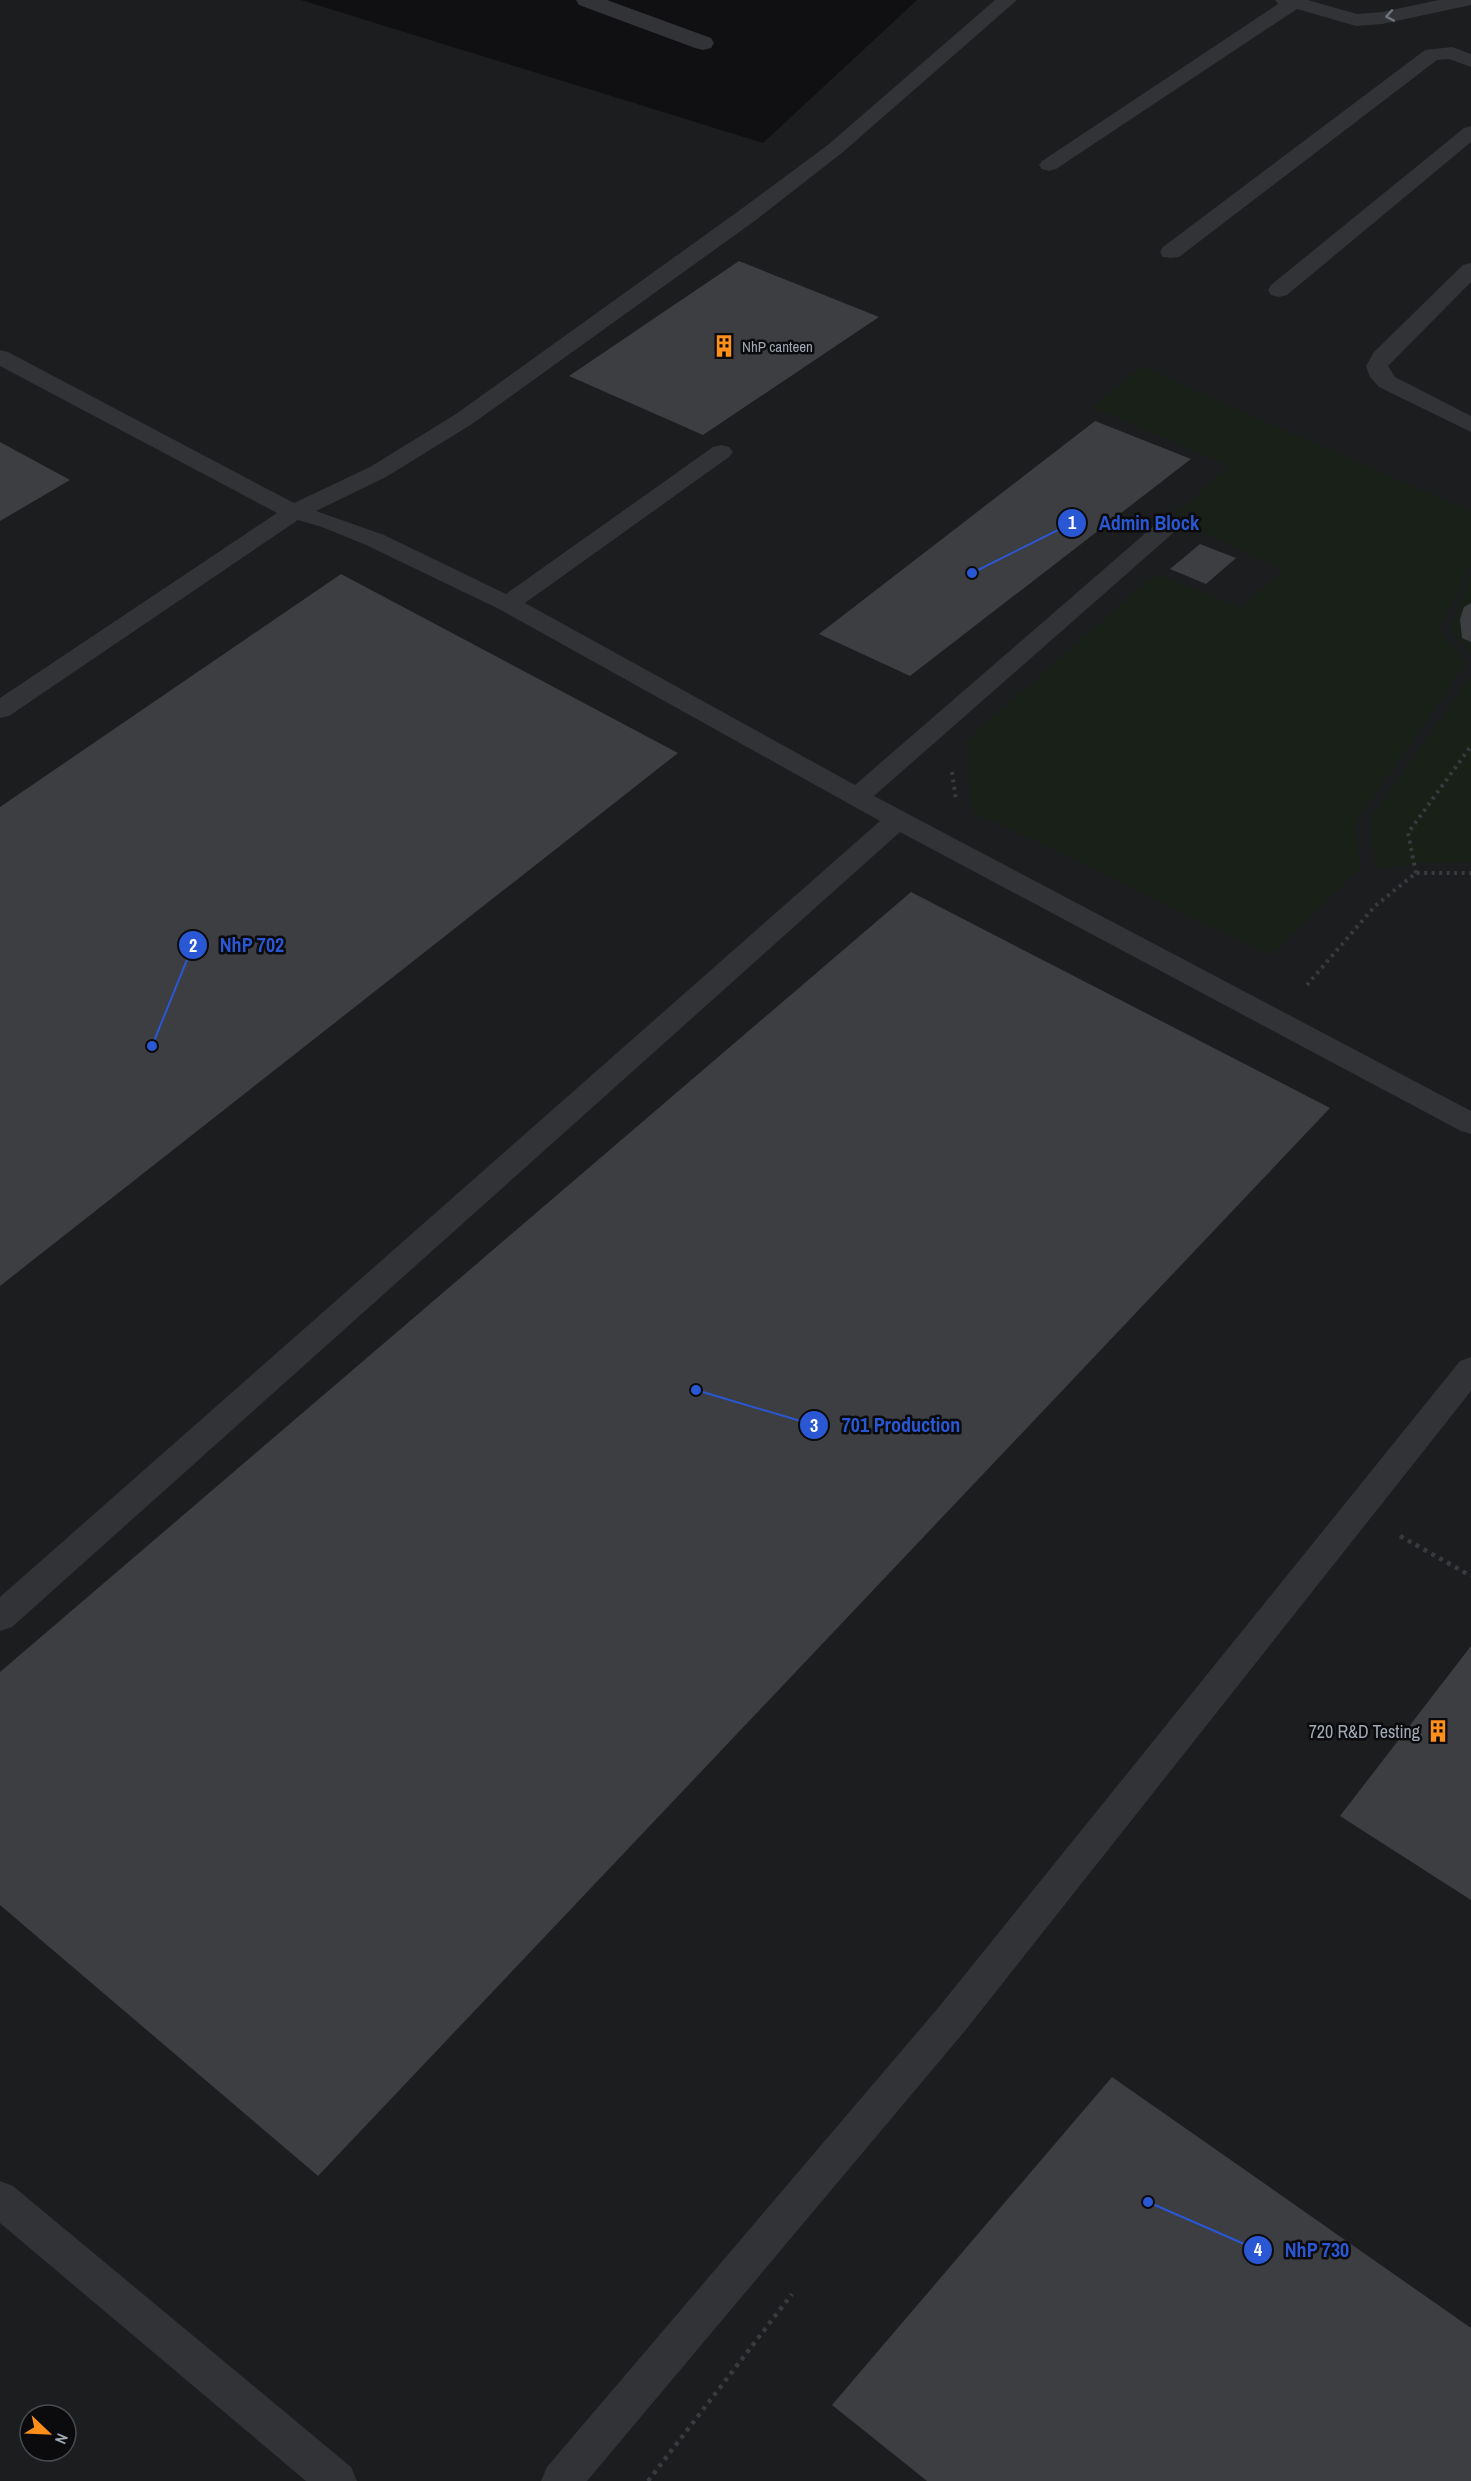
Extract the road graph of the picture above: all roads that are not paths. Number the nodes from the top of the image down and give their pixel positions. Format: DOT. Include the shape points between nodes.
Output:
graph roads {
  1 [pos="587,0"];
  2 [pos="1007,0"];
  3 [pos="1467,0"];
  4 [pos="1292,1"];
  5 [pos="1435,21"];
  6 [pos="703,43"];
  7 [pos="1442,52"];
  8 [pos="1471,62"];
  9 [pos="1471,132"];
  10 [pos="1049,165"];
  11 [pos="1171,252"];
  12 [pos="1471,270"];
  13 [pos="1279,290"];
  14 [pos="0,357"];
  15 [pos="1471,401"];
  16 [pos="1462,421"];
  17 [pos="721,452"];
  18 [pos="294,512"];
  19 [pos="1164,529"];
  20 [pos="508,604"];
  21 [pos="0,710"];
  22 [pos="858,796"];
  23 [pos="898,820"];
  24 [pos="1471,1124"];
  25 [pos="1471,1369"];
  26 [pos="0,1617"];
  27 [pos="0,2199"];
  28 [pos="337,2481"];
  29 [pos="561,2481"];
  1 -- 6 [label="street"];
  2 -- 18 [label="lane" via="836,148 464,419 378,472"];
  3 -- 5 [label="lane"];
  5 -- 4 [label="lane, one-way" via="1356,20"];
  4 -- 10 [label="lane"];
  5 -- 7 [label="lane"];
  7 -- 8 [label="lane"];
  7 -- 11 [label="lane" via="1432,54"];
  9 -- 13 [label="lane"];
  12 -- 16 [label="lane" via="1377,366 1387,382"];
  14 -- 18 [label="lane"];
  15 -- 16 [label="lane"];
  17 -- 20 [label="lane"];
  18 -- 20 [label="lane" via="375,540"];
  18 -- 21 [label="lane"];
  19 -- 22 [label="lane"];
  20 -- 22 [label="lane"];
  22 -- 23 [label="lane"];
  23 -- 24 [label="lane"];
  23 -- 26 [label="lane"];
  25 -- 29 [label="lane" via="951,2020"];
  27 -- 28 [label="lane"];
}
